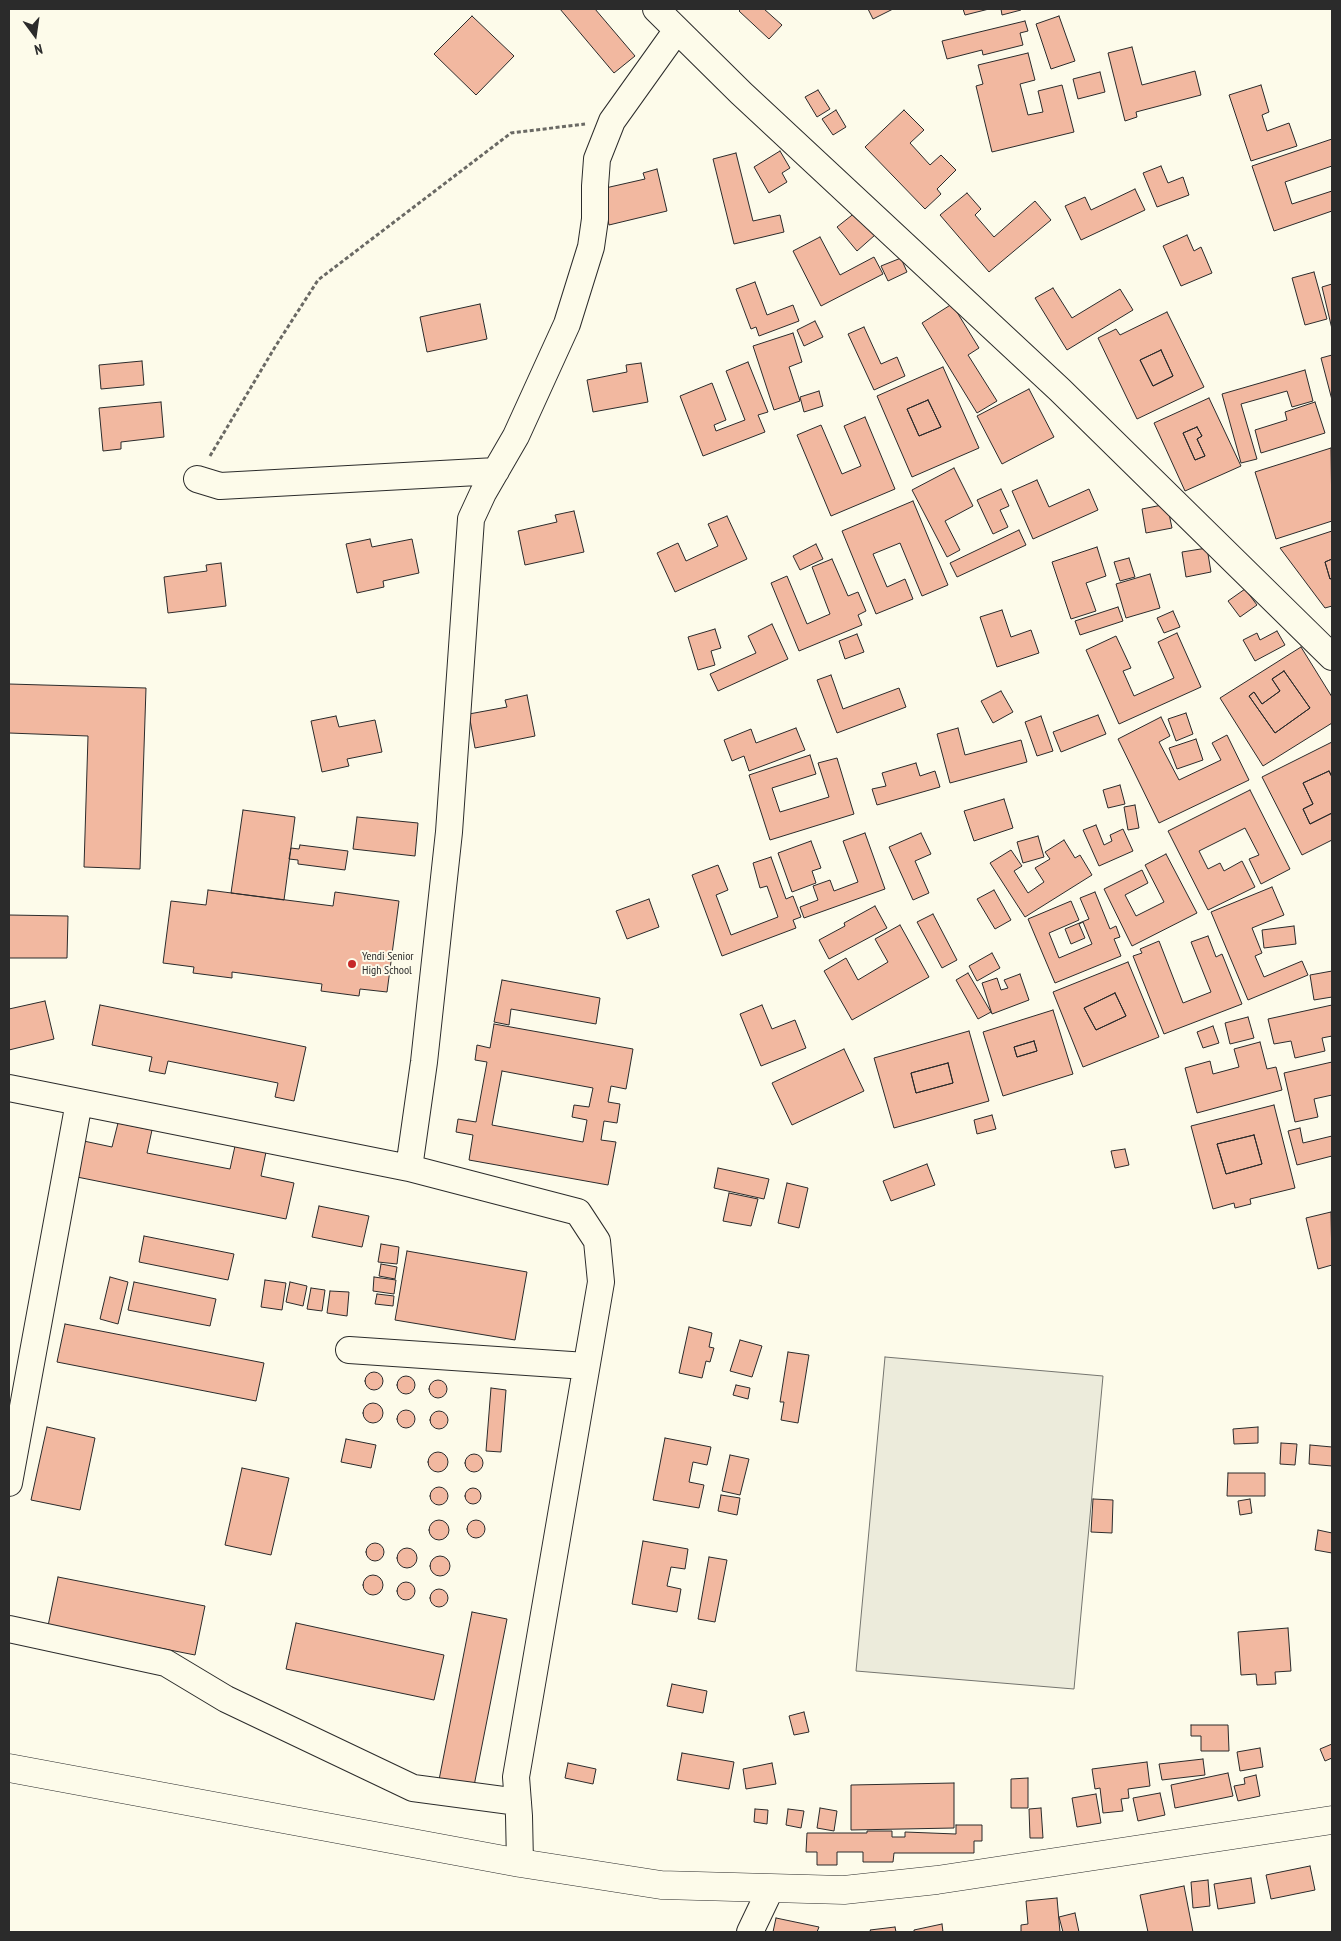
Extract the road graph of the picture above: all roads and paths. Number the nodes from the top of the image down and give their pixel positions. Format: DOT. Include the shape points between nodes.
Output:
graph roads {
  1 [pos="656,9"];
  2 [pos="677,30"];
  3 [pos="612,121"];
  4 [pos="496,471"];
  5 [pos="197,478"];
  6 [pos="1332,657"];
  7 [pos="9,1088"];
  8 [pos="79,1102"];
  9 [pos="410,1168"];
  10 [pos="350,1350"];
  11 [pos="586,1366"];
  12 [pos="9,1483"];
  13 [pos="9,1629"];
  14 [pos="9,1768"];
  15 [pos="518,1802"];
  16 [pos="1332,1820"];
  17 [pos="520,1863"];
  18 [pos="772,1888"];
  19 [pos="750,1932"];
  1 -- 2 [label="street"];
  2 -- 3 [label="street"];
  2 -- 6 [label="street" via="1060,390"];
  3 -- 4 [label="street" via="597,159 591,247 567,324 520,428"];
  3 -- 5 [label="path" via="511,133 318,280"];
  4 -- 5 [label="street" via="220,486"];
  4 -- 9 [label="street" via="471,519 449,832"];
  7 -- 8 [label="street"];
  8 -- 9 [label="street"];
  8 -- 12 [label="street"];
  9 -- 11 [label="street" via="578,1212 597,1241 601,1282"];
  10 -- 11 [label="street"];
  11 -- 15 [label="street" via="517,1768"];
  13 -- 15 [label="street" via="166,1663 226,1699 413,1788"];
  14 -- 17 [label="main road"];
  15 -- 17 [label="street"];
  16 -- 18 [label="main road" via="937,1880 844,1890"];
  17 -- 18 [label="main road" via="661,1885"];
  18 -- 19 [label="street"];
}
